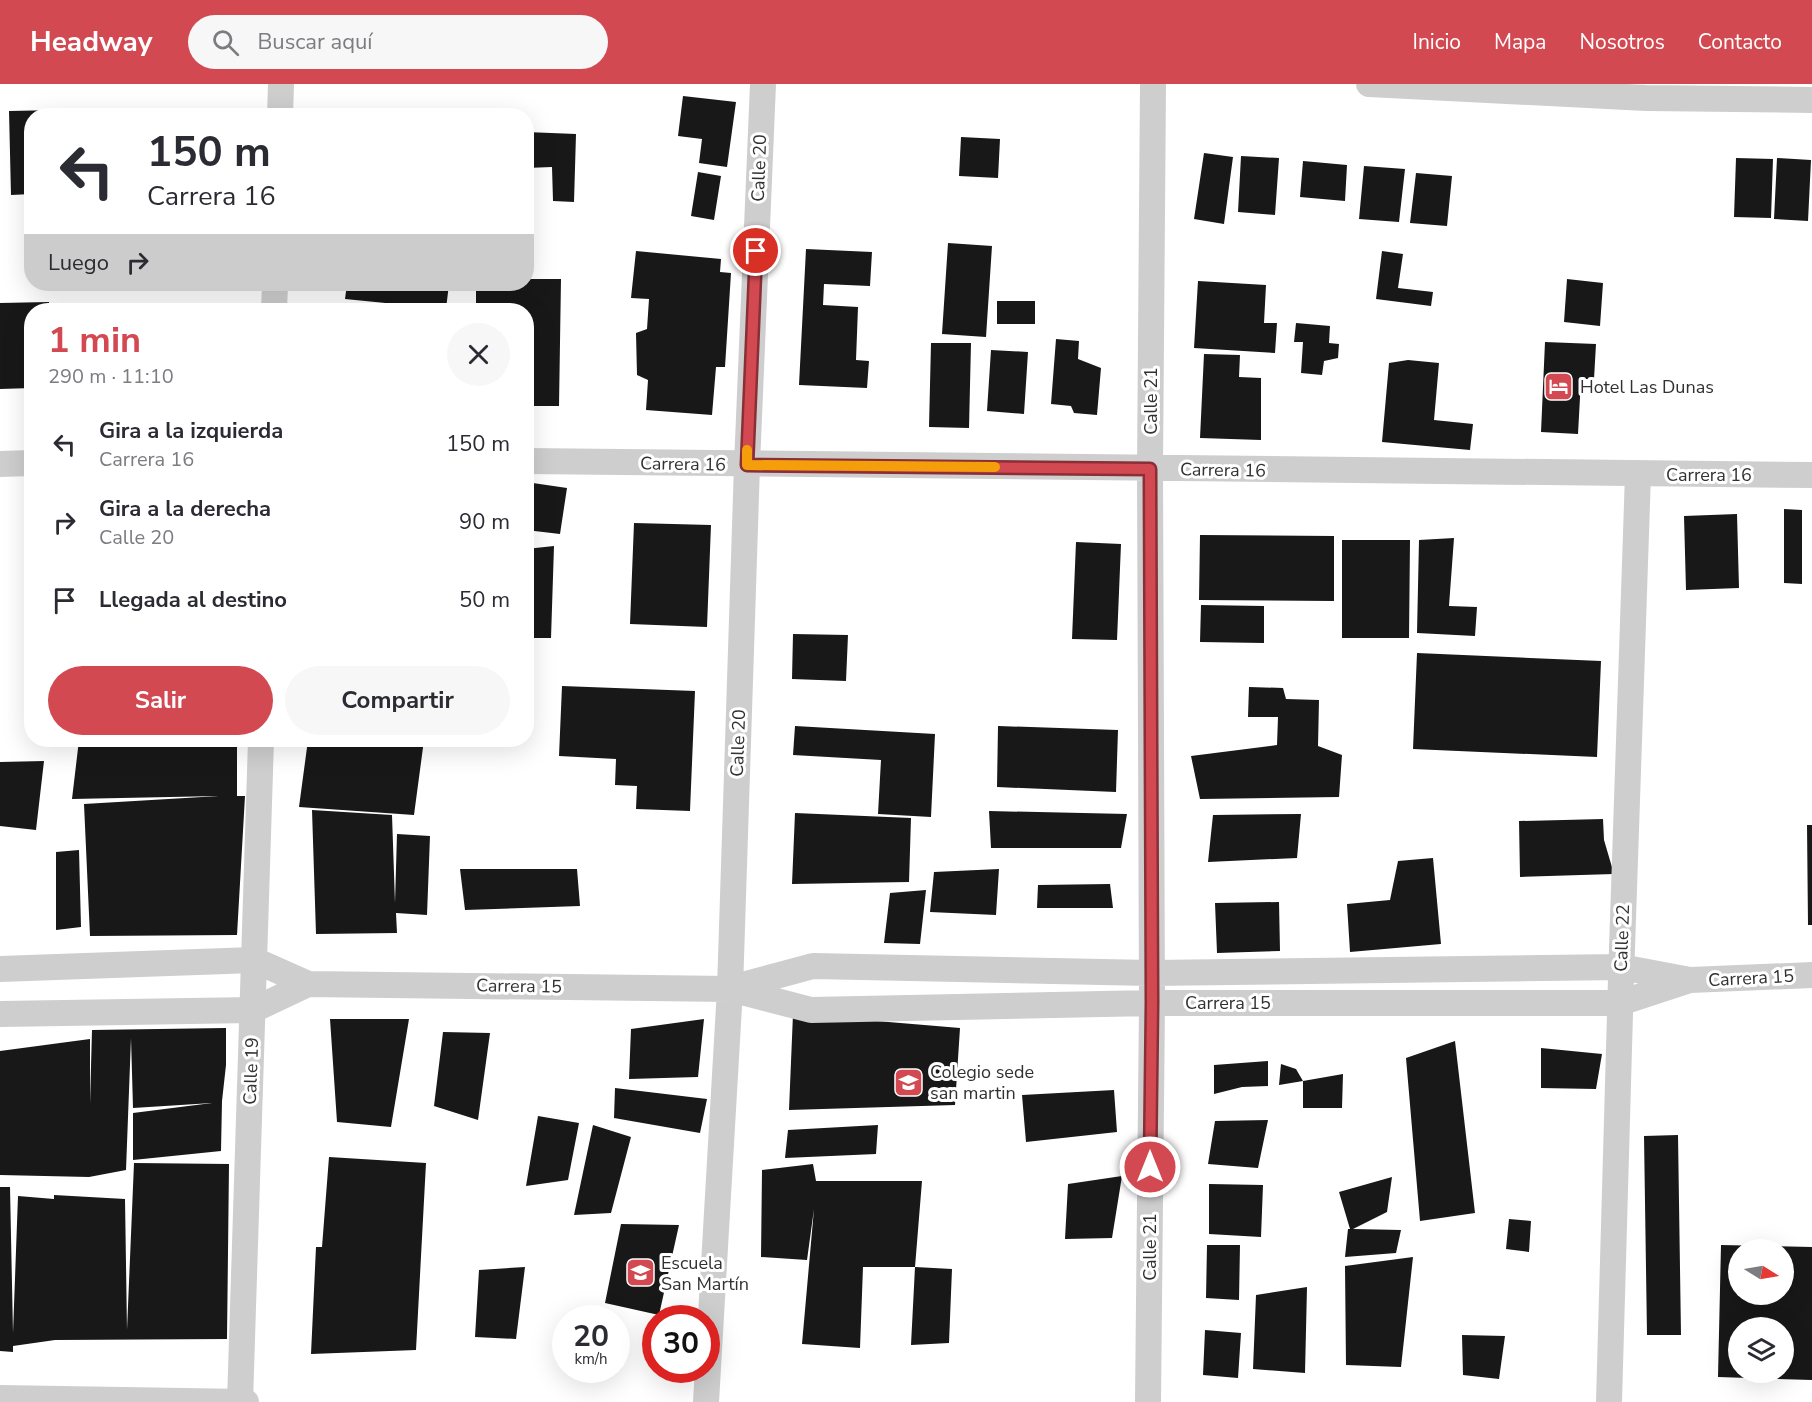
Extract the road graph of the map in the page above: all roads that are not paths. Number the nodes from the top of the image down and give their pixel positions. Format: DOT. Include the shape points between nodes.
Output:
graph roads {
  1 [pos="281,84"];
  2 [pos="763,84"];
  3 [pos="1153,84"];
  4 [pos="1369,84"];
  5 [pos="1646,91"];
  6 [pos="1812,100"];
  7 [pos="280,108"];
  8 [pos="534,461"];
  9 [pos="24,463"];
  10 [pos="0,464"];
  11 [pos="747,465"];
  12 [pos="1150,469"];
  13 [pos="1638,474"];
  14 [pos="1812,475"];
  15 [pos="261,747"];
  16 [pos="254,960"];
  17 [pos="1621,967"];
  18 [pos="0,969"];
  19 [pos="1151,973"];
  20 [pos="1812,975"];
  21 [pos="1690,981"];
  22 [pos="308,984"];
  23 [pos="730,988"];
  24 [pos="1152,1003"];
  25 [pos="1620,1003"];
  26 [pos="253,1010"];
  27 [pos="0,1014"];
  28 [pos="0,1398"];
  29 [pos="240,1402"];
  30 [pos="246,1402"];
  31 [pos="706,1402"];
  32 [pos="1148,1402"];
  33 [pos="1609,1402"];
  1 -- 7 [label="street"];
  2 -- 11 [label="street, Calle 20"];
  3 -- 12 [label="street, Calle 21"];
  4 -- 5 [label="street"];
  5 -- 6 [label="street"];
  8 -- 11 [label="street, Carrera 16"];
  9 -- 10 [label="street"];
  11 -- 12 [label="street, Carrera 16"];
  11 -- 23 [label="street, Calle 20"];
  12 -- 13 [label="street, Carrera 16"];
  12 -- 19 [label="street, Calle 21"];
  13 -- 14 [label="street, Carrera 16"];
  13 -- 17 [label="street, Calle 22"];
  15 -- 16 [label="street, Calle 19"];
  16 -- 18 [label="street, Carrera 15"];
  16 -- 22 [label="street, Carrera 15"];
  16 -- 26 [label="street, Calle 19"];
  17 -- 19 [label="street, Carrera 15"];
  17 -- 21 [label="street, Carrera 15"];
  17 -- 25 [label="street, Calle 22"];
  19 -- 23 [label="street, Carrera 15" via="813,966"];
  19 -- 24 [label="street, Calle 21"];
  20 -- 21 [label="street, Carrera 15"];
  21 -- 25 [label="street, Carrera 15"];
  22 -- 23 [label="street, Carrera 15"];
  22 -- 26 [label="street, Carrera 15"];
  23 -- 24 [label="street, Carrera 15" via="811,1010"];
  23 -- 31 [label="street, Calle 20"];
  24 -- 25 [label="street, Carrera 15"];
  24 -- 32 [label="street, Calle 21"];
  25 -- 33 [label="street, Calle 22"];
  26 -- 27 [label="street, Carrera 15"];
  26 -- 29 [label="street, Calle 19"];
  28 -- 29 [label="street"];
  29 -- 30 [label="street"];
}
